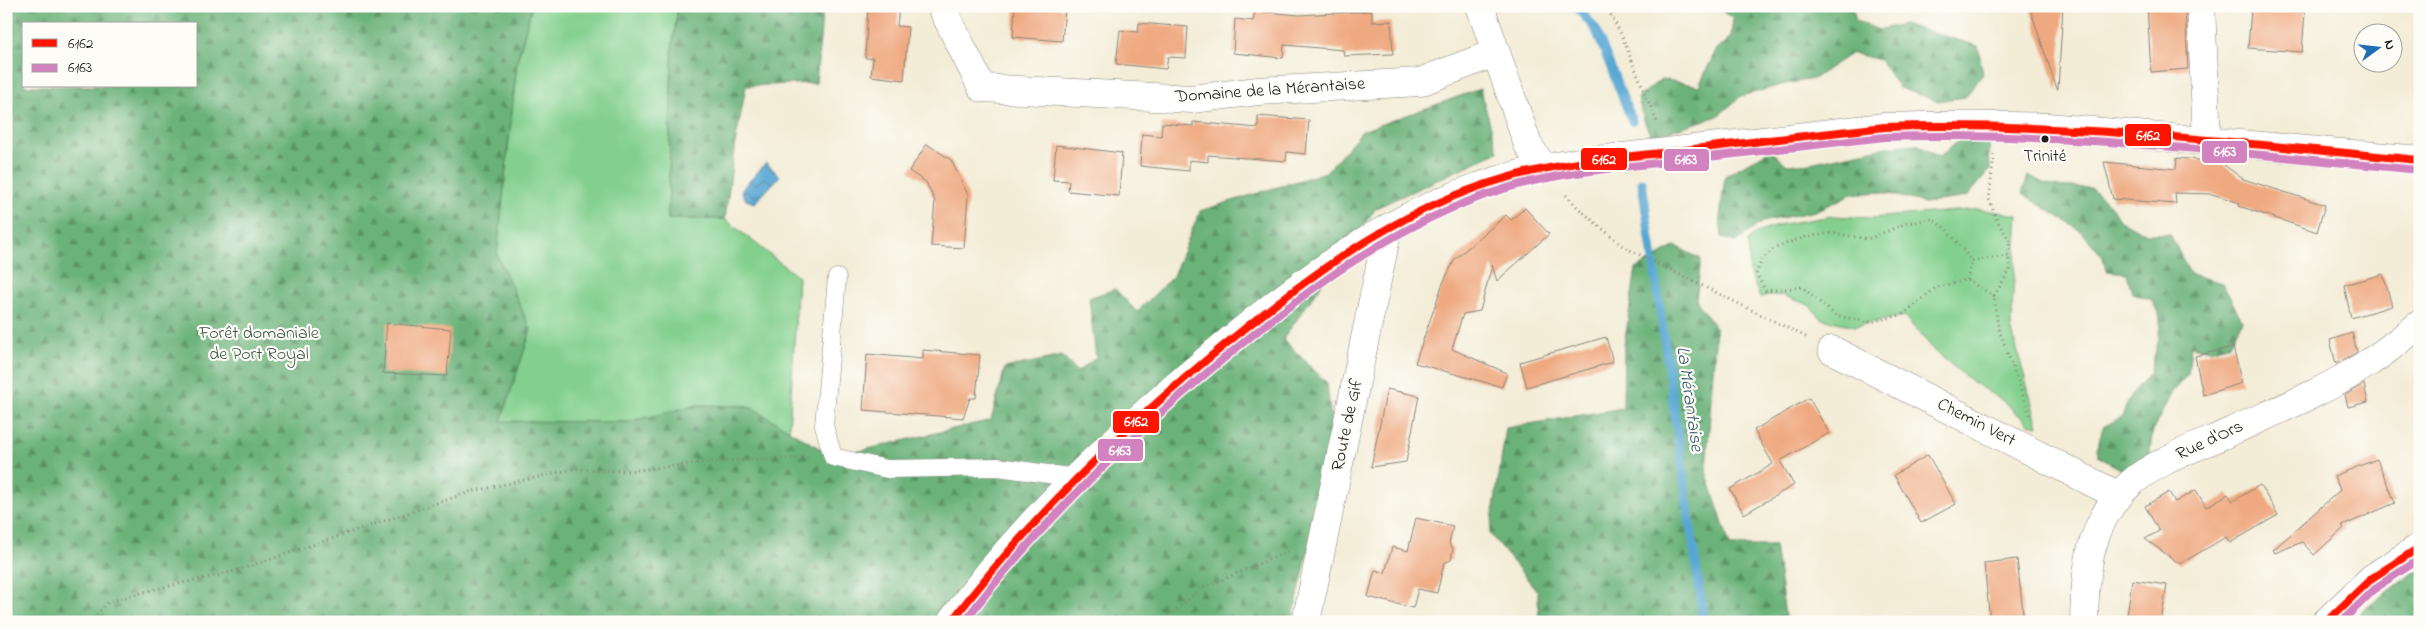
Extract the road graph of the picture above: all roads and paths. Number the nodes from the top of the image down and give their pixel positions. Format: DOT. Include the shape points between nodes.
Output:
graph roads {
  1 [pos="941,6"];
  2 [pos="1480,6"];
  3 [pos="1606,6"];
  4 [pos="2201,6"];
  5 [pos="1495,53"];
  6 [pos="1652,109"];
  7 [pos="1996,125"];
  8 [pos="2207,140"];
  9 [pos="2420,160"];
  10 [pos="1543,167"];
  11 [pos="1388,228"];
  12 [pos="2008,256"];
  13 [pos="1972,261"];
  14 [pos="838,278"];
  15 [pos="1967,280"];
  16 [pos="1994,296"];
  17 [pos="2420,324"];
  18 [pos="1832,350"];
  19 [pos="2039,455"];
  20 [pos="834,457"];
  21 [pos="1076,478"];
  22 [pos="2119,496"];
  23 [pos="1325,537"];
  24 [pos="2420,547"];
  25 [pos="90,622"];
  26 [pos="951,622"];
  27 [pos="1161,622"];
  28 [pos="1306,622"];
  29 [pos="2084,622"];
  30 [pos="2326,622"];
  1 -- 5 [label="street, Domaine de la Mérantaise" via="982,88 1192,100 1258,91 1420,82"];
  2 -- 5 [label="street"];
  3 -- 6 [label="path"];
  4 -- 8 [label="street"];
  5 -- 10 [label="street" via="1528,145"];
  7 -- 8 [label="street"];
  7 -- 10 [label="street" via="1884,127"];
  7 -- 12 [label="path" via="1989,199 1997,221 2010,241"];
  8 -- 9 [label="street"];
  10 -- 11 [label="street" via="1494,180 1430,206"];
  10 -- 18 [label="path" via="1576,207 1624,247 1662,263"];
  11 -- 21 [label="street" via="1246,326 1141,415"];
  11 -- 23 [label="street, Route de Gif"];
  12 -- 13 [label="path"];
  12 -- 16 [label="path" via="2010,270"];
  13 -- 15 [label="path"];
  13 -- 15 [label="path" via="1945,228 1932,219 1908,223 1868,239 1832,233 1806,237 1776,247 1762,259 1756,274 1766,291 1802,287 1836,316 1870,322 1902,315 1937,287"];
  14 -- 20 [label="lane" via="824,425"];
  15 -- 16 [label="path"];
  16 -- 19 [label="path" via="1998,327 2034,426"];
  17 -- 22 [label="street, Rue d'Ors" via="2370,363 2338,382 2164,462 2131,482"];
  18 -- 19 [label="street, Chemin Vert"];
  19 -- 22 [label="street, Chemin Vert"];
  20 -- 21 [label="lane" via="887,469 998,467"];
  20 -- 25 [label="path" via="718,461 629,471 574,469 470,492 232,572 108,602"];
  21 -- 26 [label="street"];
  22 -- 29 [label="street, Rue d'Ors" via="2091,545 2085,574"];
  23 -- 27 [label="path" via="1201,589"];
  23 -- 28 [label="street, Route de Gif"];
  24 -- 30 [label="street" via="2372,578"];
}
